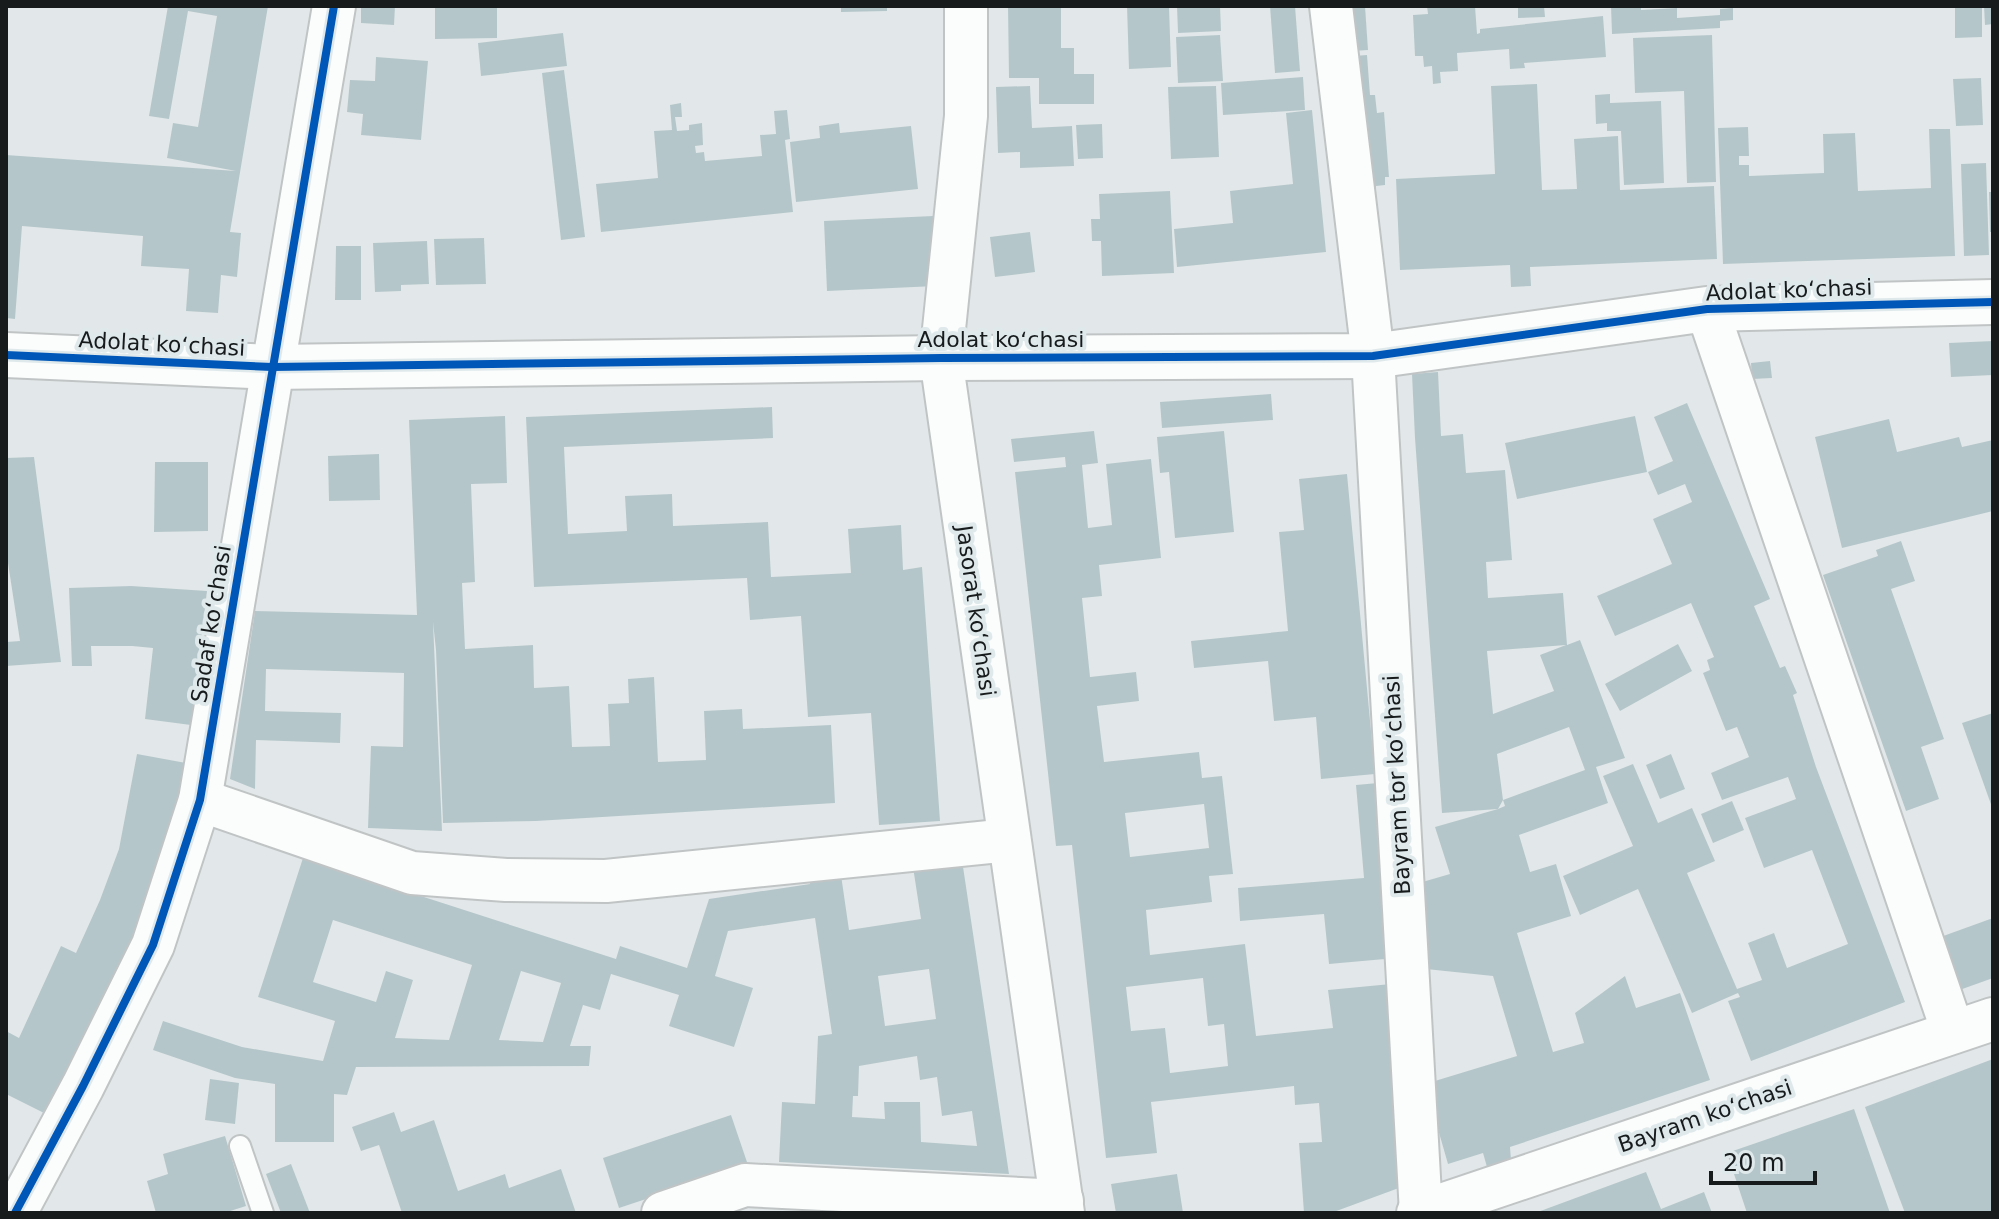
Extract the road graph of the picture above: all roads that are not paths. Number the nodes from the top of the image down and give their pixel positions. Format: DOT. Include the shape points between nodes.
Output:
graph roads {
  1 [pos="334,6"];
  2 [pos="966,6"];
  3 [pos="1331,6"];
  4 [pos="1993,302"];
  5 [pos="1707,309"];
  6 [pos="6,355"];
  7 [pos="1373,356"];
  8 [pos="941,358"];
  9 [pos="272,367"];
  10 [pos="200,800"];
  11 [pos="1009,840"];
  12 [pos="1993,1019"];
  13 [pos="1953,1032"];
  14 [pos="240,1146"];
  15 [pos="1062,1207"];
  16 [pos="15,1213"];
  17 [pos="263,1213"];
  18 [pos="663,1213"];
  19 [pos="1420,1213"];
  1 -- 9 [label="street, Sadaf koʻchasi"];
  2 -- 8 [label="street, Jasorat koʻchasi" via="966,116"];
  3 -- 7 [label="street, Bayram tor koʻchasi"];
  4 -- 5 [label="street, Adolat koʻchasi"];
  5 -- 7 [label="street, Adolat koʻchasi"];
  5 -- 13 [label="street"];
  6 -- 9 [label="street, Adolat koʻchasi"];
  7 -- 8 [label="street, Adolat koʻchasi"];
  7 -- 19 [label="street, Bayram tor koʻchasi"];
  8 -- 9 [label="street, Adolat koʻchasi"];
  8 -- 11 [label="street, Jasorat koʻchasi"];
  9 -- 10 [label="street, Sadaf koʻchasi"];
  10 -- 11 [label="street" via="412,873 506,880 606,881"];
  10 -- 16 [label="street, Sadaf koʻchasi" via="153,945"];
  11 -- 15 [label="street, Jasorat koʻchasi"];
  12 -- 13 [label="street, Bayram koʻchasi"];
  13 -- 19 [label="street, Bayram koʻchasi"];
  14 -- 17 [label="lane"];
  15 -- 18 [label="street" via="745,1185"];
}
